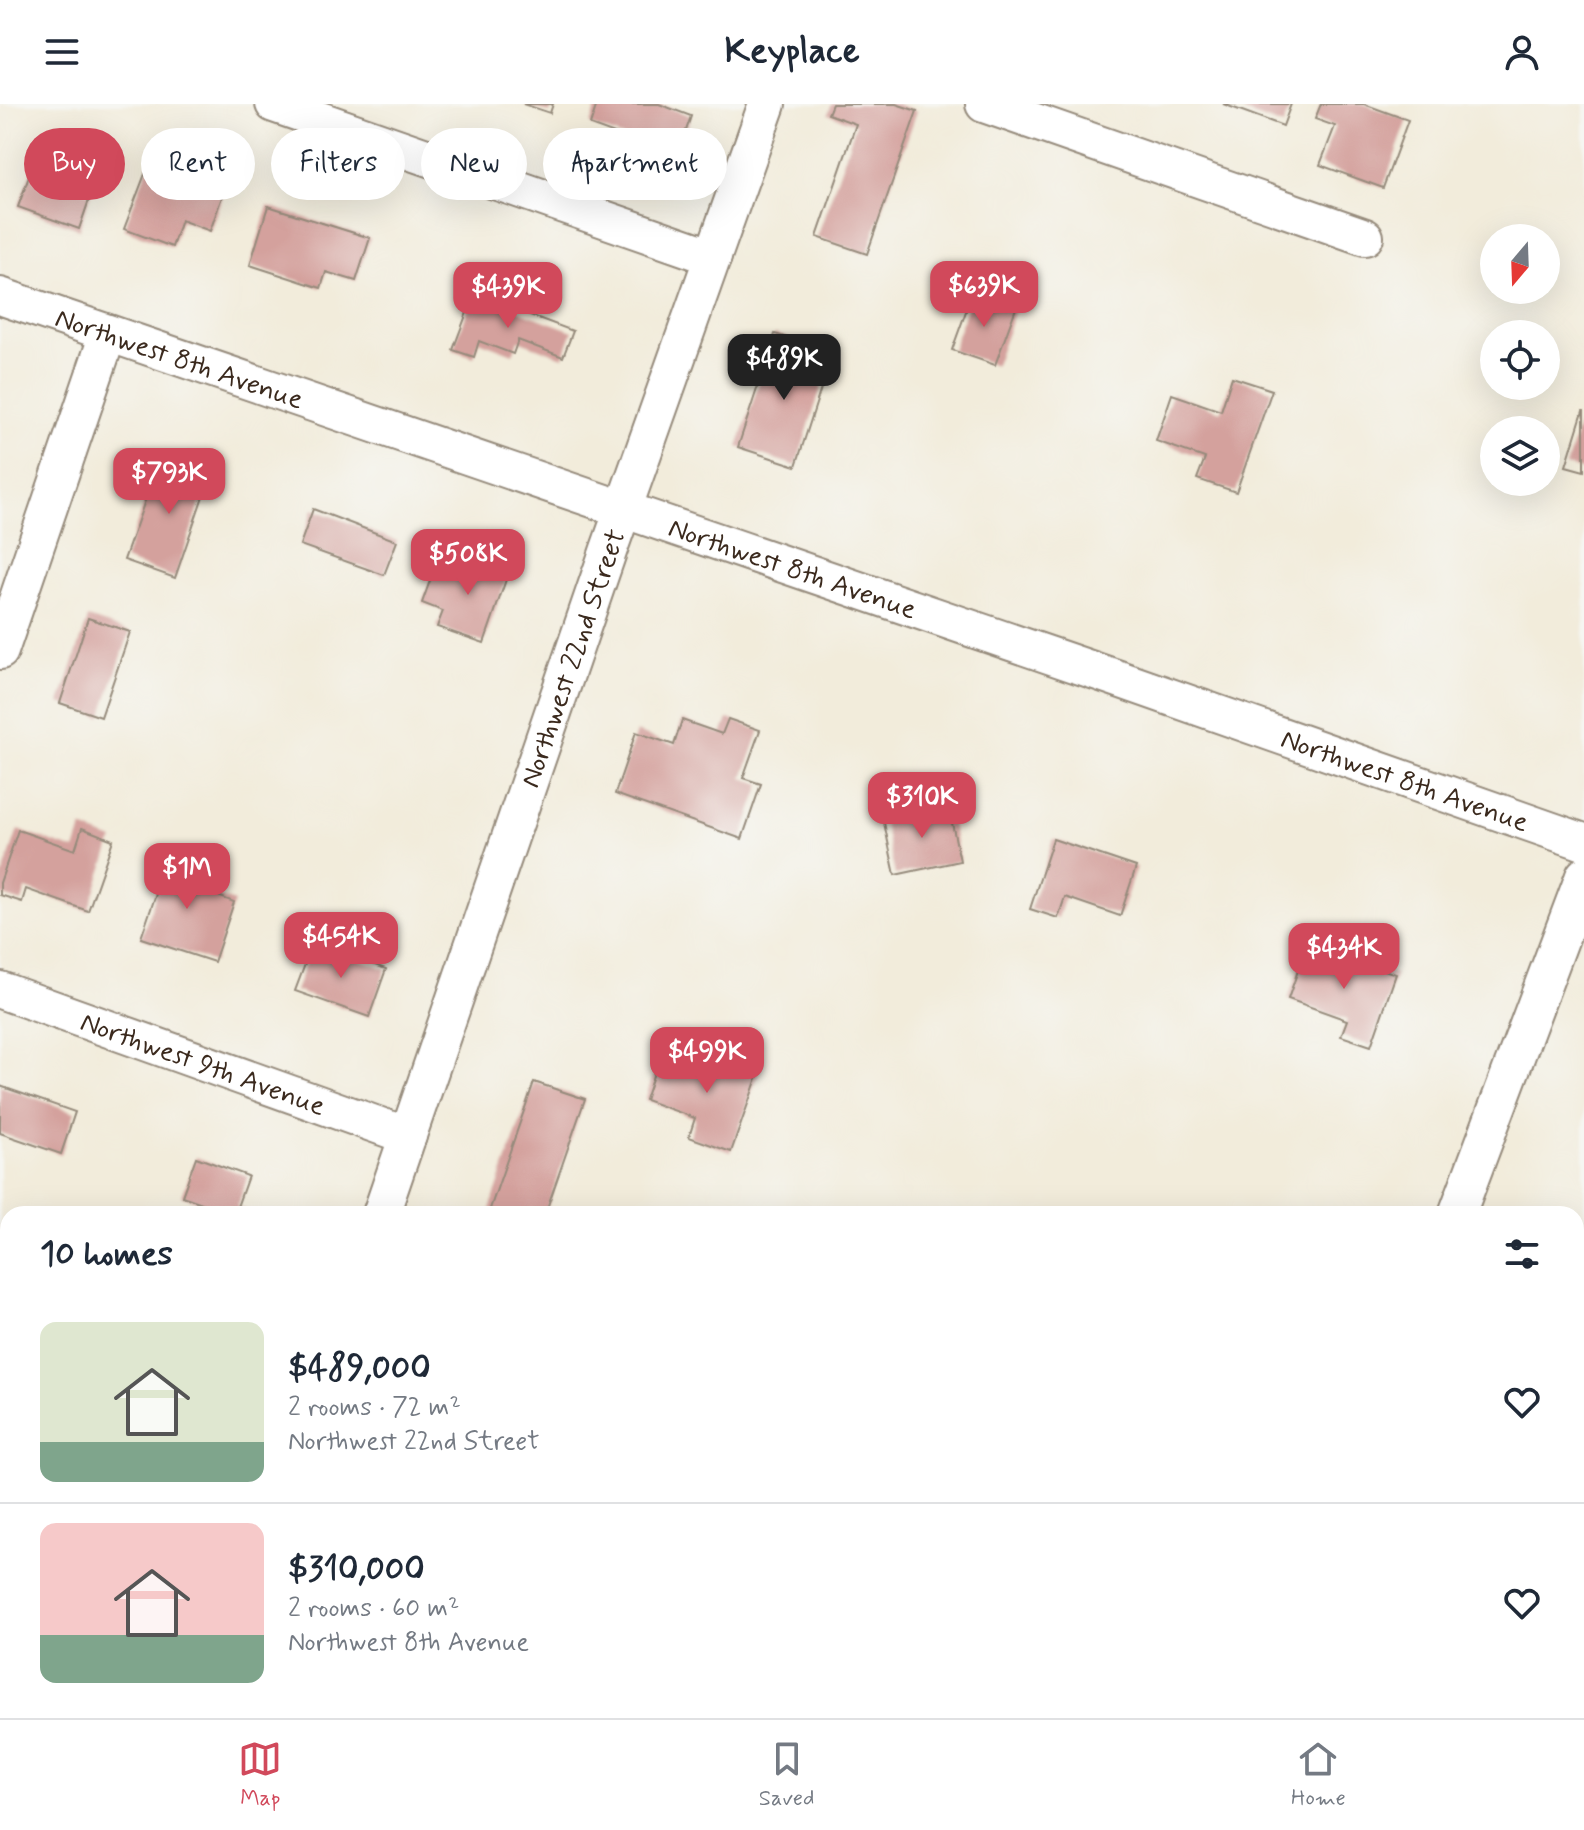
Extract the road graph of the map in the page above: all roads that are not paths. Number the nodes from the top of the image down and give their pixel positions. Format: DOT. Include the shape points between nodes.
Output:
graph roads {
  1 [pos="274,104"];
  2 [pos="767,104"];
  3 [pos="984,104"];
  4 [pos="1365,237"];
  5 [pos="713,257"];
  6 [pos="0,296"];
  7 [pos="108,334"];
  8 [pos="622,511"];
  9 [pos="0,651"];
  10 [pos="1584,842"];
  11 [pos="1584,876"];
  12 [pos="0,990"];
  13 [pos="408,1136"];
  14 [pos="384,1206"];
  15 [pos="1460,1206"];
  1 -- 5 [label="street"];
  2 -- 5 [label="street, Northwest 22nd Street"];
  3 -- 4 [label="street"];
  5 -- 8 [label="street, Northwest 22nd Street"];
  6 -- 7 [label="street, Northwest 8th Avenue"];
  7 -- 8 [label="street, Northwest 8th Avenue"];
  7 -- 9 [label="street"];
  8 -- 10 [label="street, Northwest 8th Avenue"];
  8 -- 13 [label="street, Northwest 22nd Street"];
  11 -- 15 [label="street"];
  12 -- 13 [label="street, Northwest 9th Avenue"];
  13 -- 14 [label="street, Northwest 22nd Street"];
}
